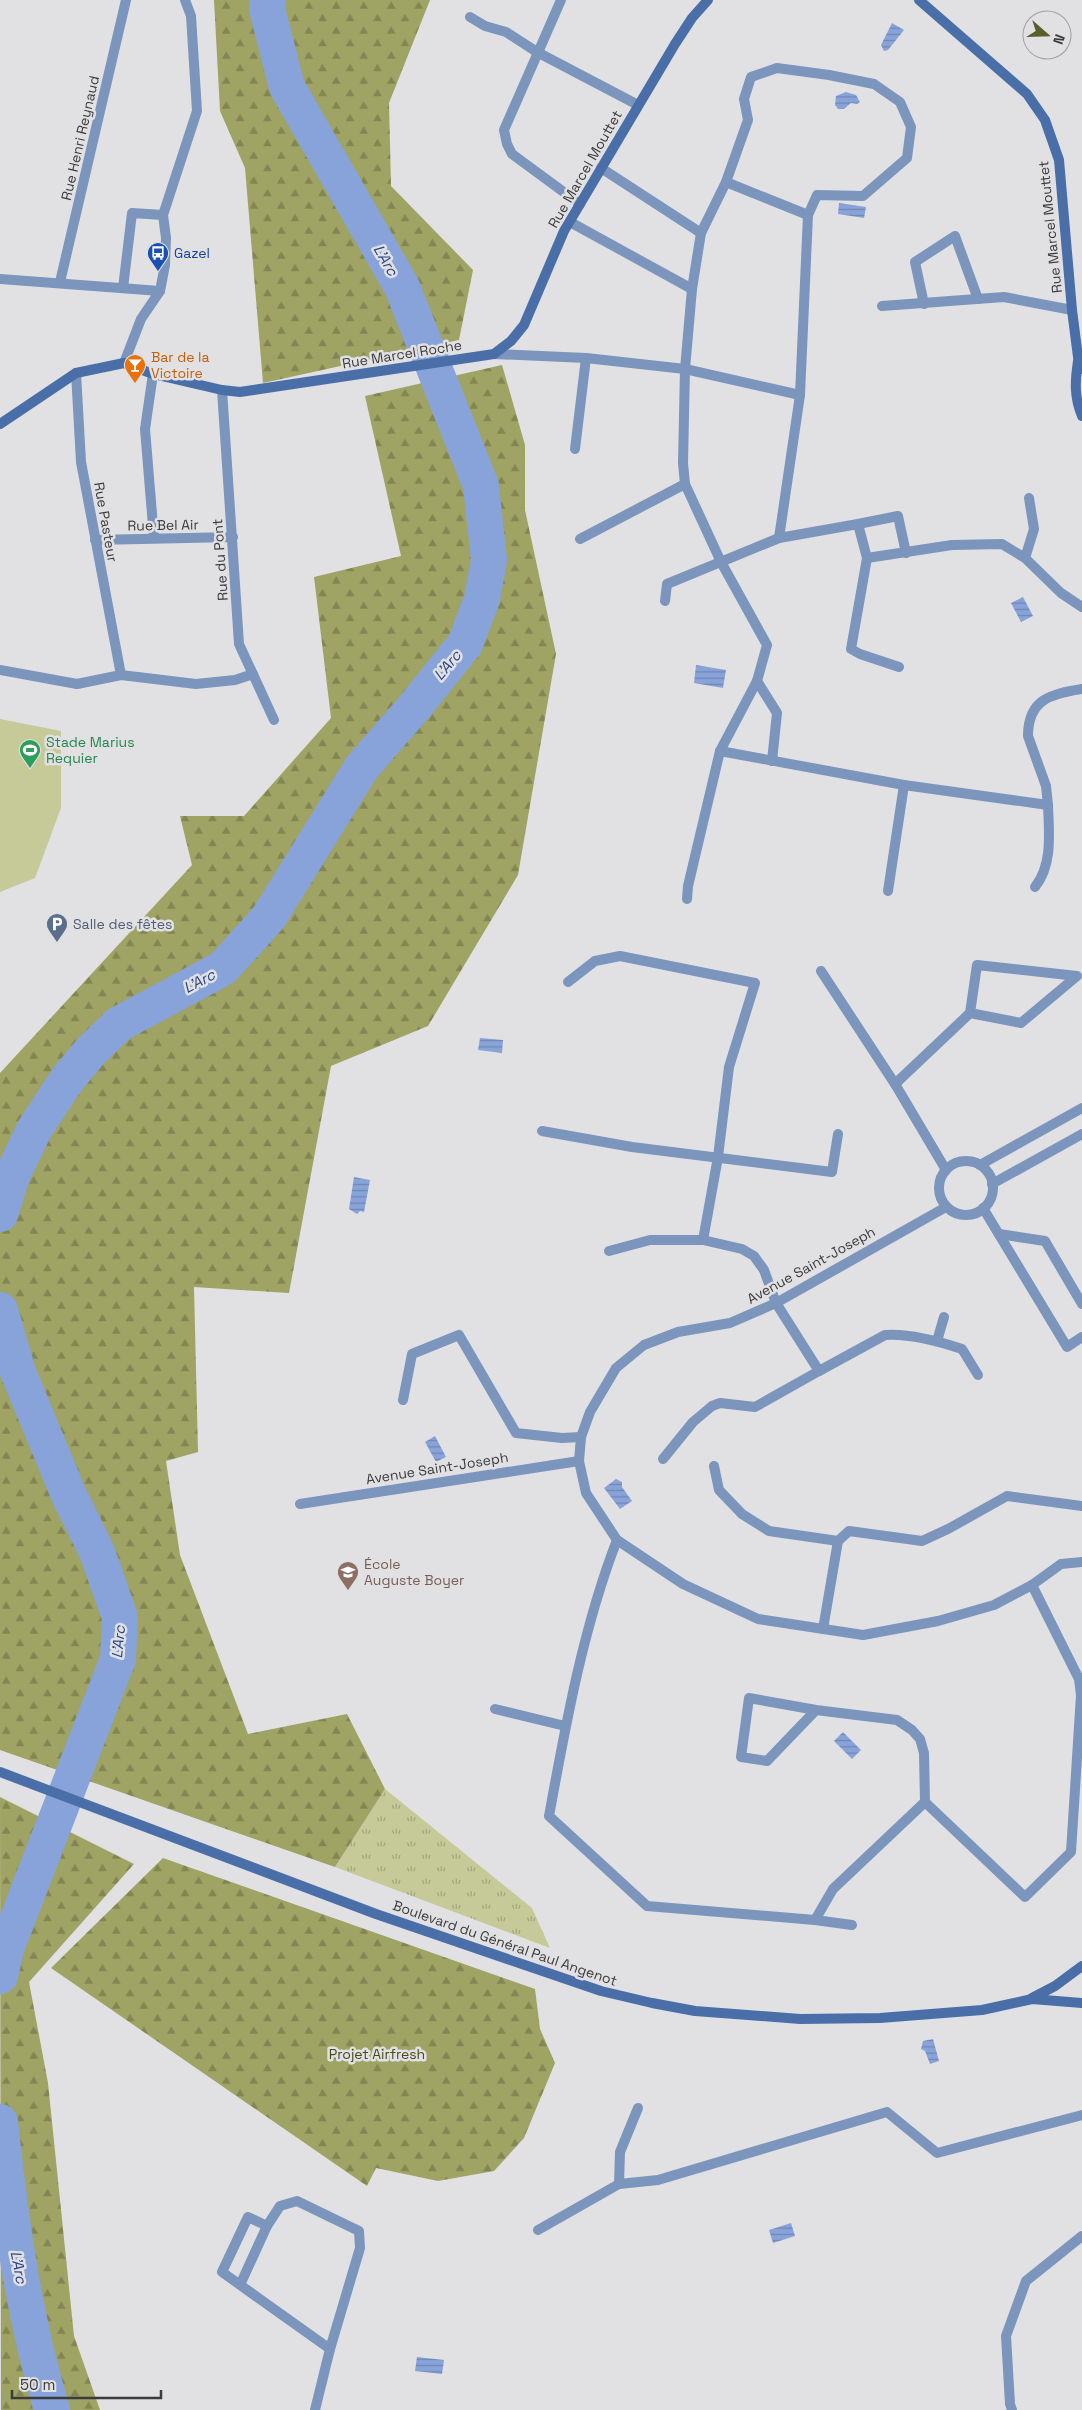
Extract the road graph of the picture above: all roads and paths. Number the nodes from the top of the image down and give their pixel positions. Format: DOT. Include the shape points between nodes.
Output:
graph roads {
  1 [pos="126,0"];
  2 [pos="185,0"];
  3 [pos="561,0"];
  4 [pos="708,0"];
  5 [pos="919,0"];
  6 [pos="470,17"];
  7 [pos="537,52"];
  8 [pos="638,105"];
  9 [pos="601,168"];
  10 [pos="726,182"];
  11 [pos="580,204"];
  12 [pos="163,215"];
  13 [pos="808,215"];
  14 [pos="570,222"];
  15 [pos="701,233"];
  16 [pos="0,279"];
  17 [pos="60,282"];
  18 [pos="123,288"];
  19 [pos="692,289"];
  20 [pos="160,291"];
  21 [pos="978,299"];
  22 [pos="924,304"];
  23 [pos="882,306"];
  24 [pos="1072,310"];
  25 [pos="494,354"];
  26 [pos="1078,357"];
  27 [pos="586,358"];
  28 [pos="124,364"];
  29 [pos="686,369"];
  30 [pos="1082,369"];
  31 [pos="76,373"];
  32 [pos="153,374"];
  33 [pos="222,390"];
  34 [pos="800,394"];
  35 [pos="1082,416"];
  36 [pos="0,424"];
  37 [pos="575,449"];
  38 [pos="685,484"];
  39 [pos="1030,498"];
  40 [pos="858,524"];
  41 [pos="233,537"];
  42 [pos="154,538"];
  43 [pos="780,538"];
  44 [pos="580,539"];
  45 [pos="95,540"];
  46 [pos="906,553"];
  47 [pos="867,558"];
  48 [pos="1025,558"];
  49 [pos="720,562"];
  50 [pos="665,601"];
  51 [pos="1082,607"];
  52 [pos="899,667"];
  53 [pos="0,670"];
  54 [pos="253,674"];
  55 [pos="121,675"];
  56 [pos="757,681"];
  57 [pos="1082,689"];
  58 [pos="274,720"];
  59 [pos="720,751"];
  60 [pos="772,761"];
  61 [pos="904,785"];
  62 [pos="1048,806"];
  63 [pos="1035,887"];
  64 [pos="888,891"];
  65 [pos="687,899"];
  66 [pos="821,971"];
  67 [pos="568,982"];
  68 [pos="970,1013"];
  69 [pos="895,1084"];
  70 [pos="1082,1108"];
  71 [pos="542,1132"];
  72 [pos="838,1134"];
  73 [pos="1082,1134"];
  74 [pos="718,1157"];
  75 [pos="980,1166"];
  76 [pos="946,1170"];
  77 [pos="992,1184"];
  78 [pos="946,1207"];
  79 [pos="983,1208"];
  80 [pos="999,1234"];
  81 [pos="703,1240"];
  82 [pos="609,1251"];
  83 [pos="776,1303"];
  84 [pos="1082,1304"];
  85 [pos="944,1317"];
  86 [pos="1082,1337"];
  87 [pos="937,1341"];
  88 [pos="819,1370"];
  89 [pos="978,1375"];
  90 [pos="403,1400"];
  91 [pos="581,1437"];
  92 [pos="663,1460"];
  93 [pos="579,1461"];
  94 [pos="714,1466"];
  95 [pos="300,1504"];
  96 [pos="1082,1506"];
  97 [pos="617,1540"];
  98 [pos="838,1541"];
  99 [pos="1082,1562"];
  100 [pos="1032,1585"];
  101 [pos="823,1629"];
  102 [pos="495,1709"];
  103 [pos="816,1710"];
  104 [pos="565,1726"];
  105 [pos="5,1774"];
  106 [pos="926,1802"];
  107 [pos="815,1920"];
  108 [pos="852,1925"];
  109 [pos="1082,1966"];
  110 [pos="1032,1999"];
  111 [pos="1082,2003"];
  112 [pos="638,2108"];
  113 [pos="1082,2114"];
  114 [pos="619,2184"];
  115 [pos="267,2226"];
  116 [pos="538,2230"];
  117 [pos="1082,2236"];
  118 [pos="240,2285"];
  119 [pos="330,2349"];
  120 [pos="315,2410"];
  121 [pos="1012,2410"];
  1 -- 17 [label="street, Rue Henri Reynaud"];
  2 -- 12 [label="street" via="191,16 196,111"];
  3 -- 7 [label="street"];
  4 -- 8 [label="street, Rue Marcel Mouttet" via="692,18"];
  5 -- 24 [label="street, Rue Marcel Mouttet" via="1027,94 1045,120 1059,160"];
  6 -- 7 [label="street" via="485,26 506,32"];
  7 -- 8 [label="street"];
  7 -- 11 [label="street" via="504,130 506,144 512,154"];
  8 -- 9 [label="street, Rue Marcel Mouttet"];
  9 -- 11 [label="street, Rue Marcel Mouttet"];
  9 -- 15 [label="street"];
  10 -- 13 [label="street"];
  10 -- 13 [label="street" via="748,120 744,99 751,77 777,68 874,84 900,102 911,127 907,158 863,196 817,194"];
  10 -- 15 [label="street"];
  11 -- 14 [label="street, Rue Marcel Mouttet"];
  12 -- 18 [label="street" via="132,213"];
  12 -- 20 [label="street" via="165,265"];
  13 -- 34 [label="street"];
  14 -- 19 [label="street"];
  14 -- 25 [label="street, Rue Marcel Mouttet" via="524,324 511,341"];
  15 -- 19 [label="street"];
  16 -- 17 [label="street"];
  17 -- 18 [label="street"];
  18 -- 20 [label="street"];
  19 -- 29 [label="street"];
  20 -- 28 [label="street" via="141,319"];
  21 -- 22 [label="street"];
  21 -- 22 [label="street" via="954,236 915,262"];
  21 -- 24 [label="street" via="1004,297"];
  22 -- 23 [label="street"];
  24 -- 26 [label="street, Rue Marcel Mouttet"];
  25 -- 27 [label="street, Rue Marcel Roche"];
  25 -- 33 [label="street, Rue Marcel Roche" via="281,387 240,392"];
  26 -- 30 [label="street, Rue Marcel Mouttet"];
  26 -- 35 [label="street, Rue Marcel Mouttet" via="1074,383 1076,402"];
  27 -- 29 [label="street, Rue Marcel Roche"];
  27 -- 37 [label="street"];
  28 -- 31 [label="street"];
  28 -- 32 [label="street, Rue Marcel Roche"];
  29 -- 34 [label="street, Rue Marcel Roche"];
  29 -- 38 [label="street"];
  31 -- 36 [label="street"];
  31 -- 45 [label="street, Rue Pasteur" via="82,462"];
  32 -- 33 [label="street, Rue Marcel Roche"];
  32 -- 42 [label="street" via="144,429"];
  33 -- 41 [label="street, Rue du Pont"];
  34 -- 43 [label="street"];
  38 -- 44 [label="street"];
  38 -- 49 [label="street"];
  39 -- 48 [label="street" via="1034,529"];
  40 -- 43 [label="street"];
  40 -- 46 [label="street" via="898,516"];
  40 -- 47 [label="street"];
  41 -- 42 [label="street, Rue Bel Air"];
  41 -- 54 [label="street, Rue du Pont" via="239,644"];
  42 -- 45 [label="street, Rue Bel Air"];
  43 -- 49 [label="street"];
  45 -- 55 [label="street, Rue Pasteur"];
  46 -- 47 [label="street"];
  46 -- 48 [label="street" via="952,545 1002,544"];
  47 -- 52 [label="street" via="851,649"];
  48 -- 51 [label="street" via="1061,593"];
  49 -- 50 [label="street" via="667,584"];
  49 -- 56 [label="street" via="767,645"];
  53 -- 55 [label="street" via="77,684"];
  54 -- 55 [label="street" via="235,680 196,684"];
  54 -- 58 [label="street, Rue du Pont"];
  56 -- 59 [label="street"];
  56 -- 60 [label="street" via="777,713"];
  57 -- 62 [label="street" via="1044,698 1035,708 1028,728 1046,786"];
  59 -- 60 [label="street"];
  59 -- 65 [label="street"];
  60 -- 61 [label="street"];
  61 -- 62 [label="street"];
  61 -- 64 [label="street"];
  62 -- 63 [label="street" via="1046,868"];
  66 -- 69 [label="street"];
  67 -- 74 [label="street" via="594,961 620,956 755,983 729,1067"];
  68 -- 68 [label="street" via="1021,1023 1078,976 977,965"];
  68 -- 69 [label="street"];
  69 -- 76 [label="street"];
  70 -- 75 [label="street"];
  71 -- 74 [label="street"];
  72 -- 74 [label="street" via="832,1172"];
  73 -- 77 [label="street"];
  74 -- 81 [label="street"];
  75 -- 76 [label="street" via="966,1161 951,1165"];
  75 -- 77 [label="street" via="986,1170"];
  76 -- 78 [label="street" via="939,1184"];
  77 -- 79 [label="street" via="992,1193"];
  78 -- 79 [label="street" via="968,1215"];
  78 -- 83 [label="street, Avenue Saint-Joseph"];
  79 -- 80 [label="street"];
  80 -- 84 [label="street" via="1045,1241"];
  80 -- 86 [label="street" via="1067,1347"];
  81 -- 82 [label="street" via="650,1240"];
  81 -- 83 [label="street" via="742,1249 754,1256 764,1270"];
  83 -- 88 [label="street"];
  83 -- 91 [label="street, Avenue Saint-Joseph" via="730,1323 678,1332 644,1346 616,1368 590,1412"];
  85 -- 87 [label="street"];
  87 -- 88 [label="street" via="885,1334"];
  87 -- 89 [label="street" via="962,1349"];
  88 -- 92 [label="street" via="755,1407 720,1403 712,1406 693,1422"];
  90 -- 91 [label="street" via="412,1354 459,1335 516,1433"];
  91 -- 93 [label="street, Avenue Saint-Joseph"];
  93 -- 95 [label="street, Avenue Saint-Joseph"];
  93 -- 97 [label="street, Avenue Saint-Joseph" via="586,1493"];
  94 -- 98 [label="street" via="719,1490 742,1514 769,1531"];
  96 -- 98 [label="street" via="1007,1496 922,1541 849,1531"];
  97 -- 101 [label="street, Avenue Saint-Joseph" via="683,1584 758,1619"];
  97 -- 104 [label="street" via="601,1580"];
  98 -- 101 [label="street"];
  99 -- 100 [label="street, Avenue Saint-Joseph" via="1061,1564"];
  100 -- 101 [label="street, Avenue Saint-Joseph" via="994,1605 938,1621 863,1635"];
  100 -- 106 [label="street" via="1081,1686 1071,1852 1025,1898"];
  102 -- 104 [label="street"];
  103 -- 103 [label="street" via="749,1698 741,1757 767,1761"];
  103 -- 106 [label="street" via="897,1720 912,1730 920,1739 924,1753"];
  104 -- 107 [label="street" via="548,1816 647,1906"];
  105 -- 110 [label="street, Boulevard du Général Paul Angenot" via="376,1914 601,1991 652,2003 695,2011 800,2019 880,2018 982,2010"];
  106 -- 107 [label="street" via="833,1889"];
  107 -- 108 [label="street"];
  109 -- 110 [label="street, Boulevard du Général Paul Angenot"];
  110 -- 111 [label="street, Boulevard du Général Paul Angenot"];
  112 -- 114 [label="street" via="620,2152"];
  113 -- 114 [label="street" via="937,2153 887,2112 658,2180"];
  114 -- 116 [label="street"];
  115 -- 118 [label="street"];
  115 -- 118 [label="street" via="248,2217 222,2272"];
  115 -- 119 [label="street" via="280,2206 297,2201 359,2231 360,2248"];
  117 -- 121 [label="street" via="1026,2281 1006,2336"];
  118 -- 119 [label="street"];
  119 -- 120 [label="street"];
}
